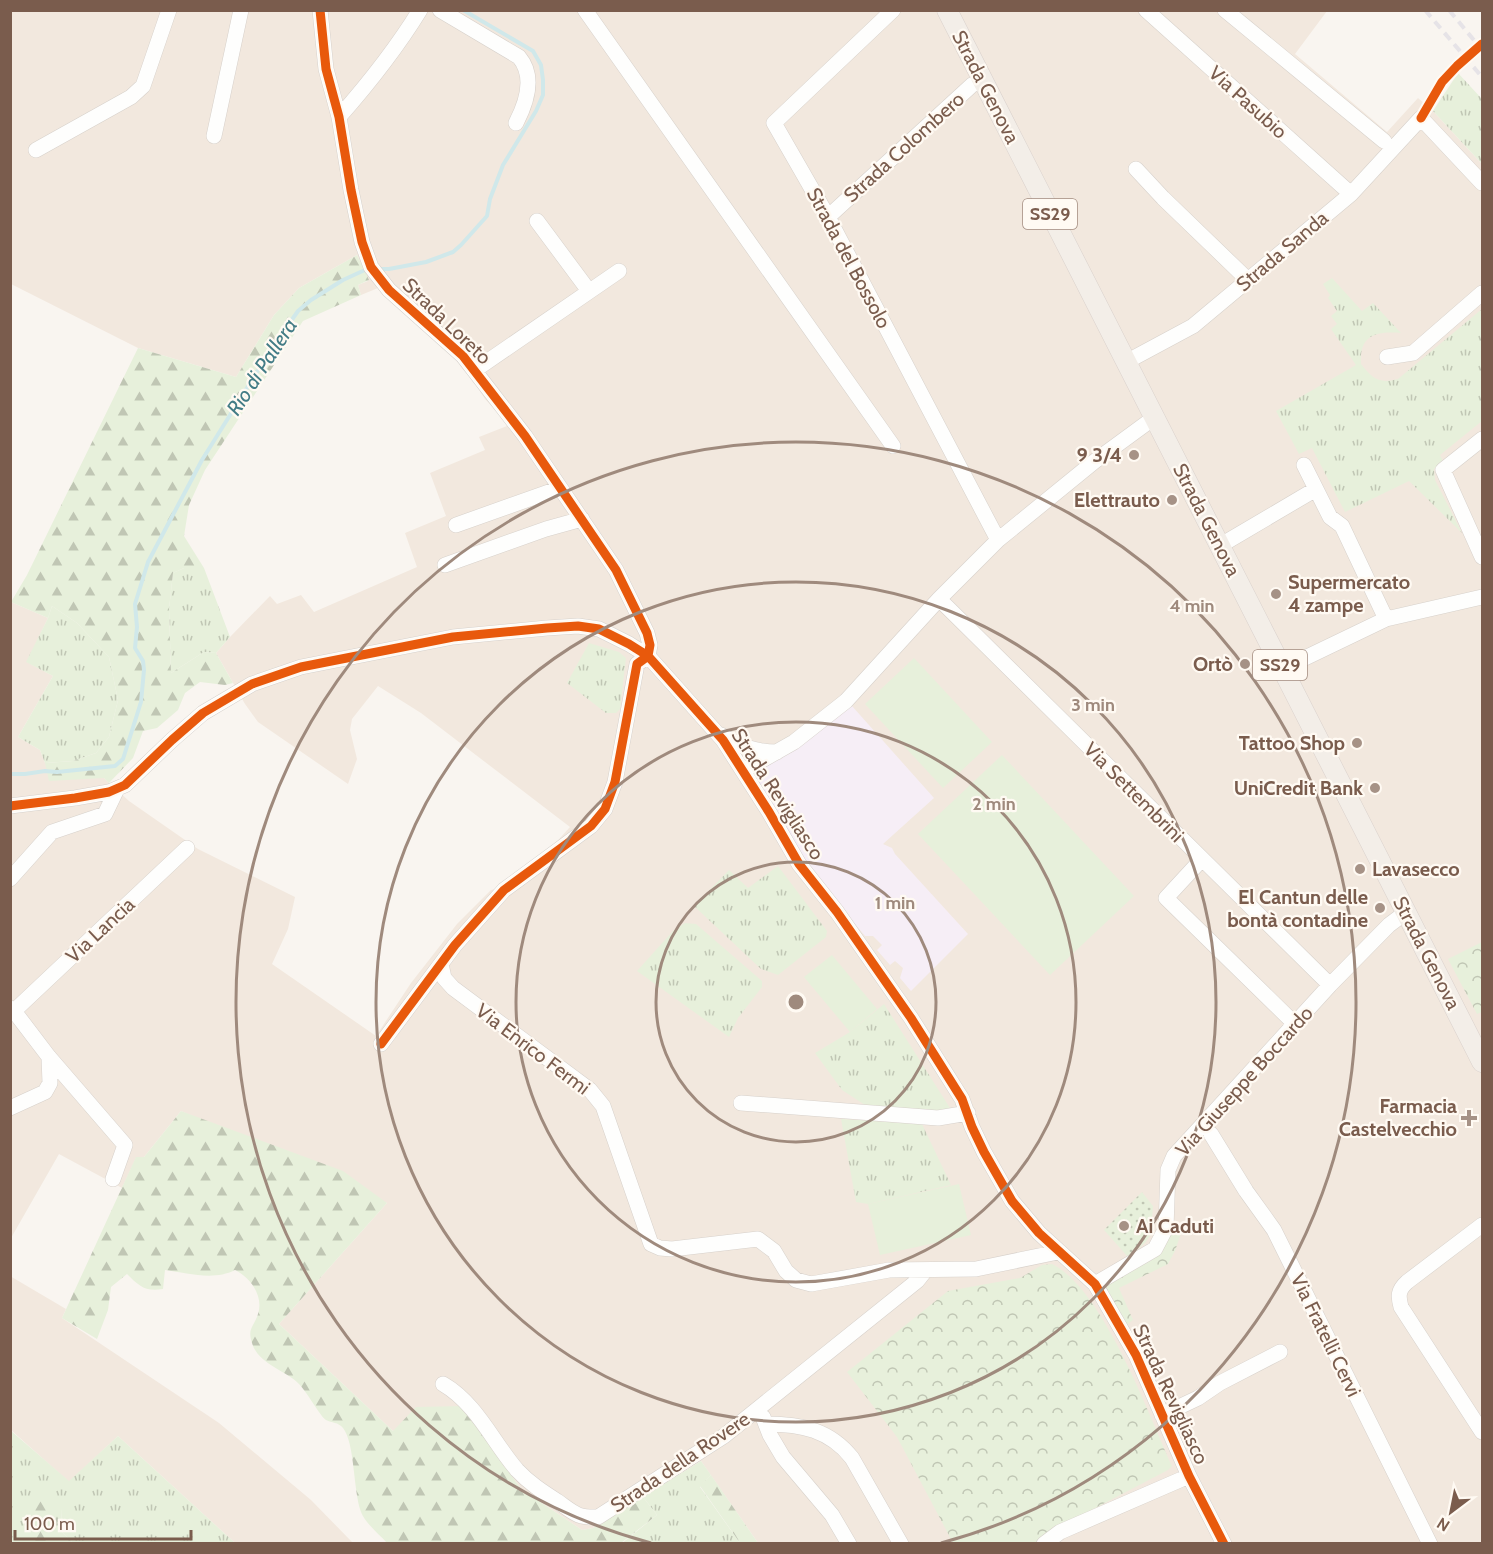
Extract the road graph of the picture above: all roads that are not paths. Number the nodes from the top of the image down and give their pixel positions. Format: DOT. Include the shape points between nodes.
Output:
graph roads {
  1 [pos="169,10"];
  2 [pos="241,10"];
  3 [pos="320,10"];
  4 [pos="420,10"];
  5 [pos="440,10"];
  6 [pos="585,10"];
  7 [pos="893,10"];
  8 [pos="947,10"];
  9 [pos="1146,10"];
  10 [pos="1225,10"];
  11 [pos="982,80"];
  12 [pos="339,117"];
  13 [pos="516,123"];
  14 [pos="214,136"];
  15 [pos="1384,141"];
  16 [pos="36,150"];
  17 [pos="1136,169"];
  18 [pos="1482,183"];
  19 [pos="1351,194"];
  20 [pos="828,217"];
  21 [pos="537,221"];
  22 [pos="619,271"];
  23 [pos="1248,280"];
  24 [pos="589,291"];
  25 [pos="1482,293"];
  26 [pos="1387,357"];
  27 [pos="1126,362"];
  28 [pos="475,370"];
  29 [pos="1155,417"];
  30 [pos="1482,439"];
  31 [pos="893,446"];
  32 [pos="1304,465"];
  33 [pos="560,488"];
  34 [pos="1316,489"];
  35 [pos="582,519"];
  36 [pos="456,525"];
  37 [pos="998,540"];
  38 [pos="1221,545"];
  39 [pos="1482,557"];
  40 [pos="445,565"];
  41 [pos="1482,597"];
  42 [pos="939,599"];
  43 [pos="1386,619"];
  44 [pos="648,656"];
  45 [pos="1282,669"];
  46 [pos="716,731"];
  47 [pos="777,752"];
  48 [pos="743,771"];
  49 [pos="117,789"];
  50 [pos="10,795"];
  51 [pos="46,802"];
  52 [pos="10,806"];
  53 [pos="187,848"];
  54 [pos="1202,859"];
  55 [pos="10,879"];
  56 [pos="1405,913"];
  57 [pos="441,964"];
  58 [pos="1330,985"];
  59 [pos="12,1009"];
  60 [pos="1294,1024"];
  61 [pos="1476,1034"];
  62 [pos="381,1044"];
  63 [pos="50,1057"];
  64 [pos="1482,1062"];
  65 [pos="741,1103"];
  66 [pos="10,1108"];
  67 [pos="968,1113"];
  68 [pos="1211,1134"];
  69 [pos="113,1179"];
  70 [pos="1482,1225"];
  71 [pos="1058,1252"];
  72 [pos="925,1271"];
  73 [pos="1095,1284"];
  74 [pos="1280,1352"];
  75 [pos="443,1384"];
  76 [pos="1162,1415"];
  77 [pos="1482,1432"];
  78 [pos="1189,1476"];
  79 [pos="849,1544"];
  80 [pos="901,1544"];
  81 [pos="1044,1544"];
  82 [pos="1224,1544"];
  83 [pos="1430,1544"];
  1 -- 16 [label="street" via="143,86 131,97"];
  2 -- 14 [label="street"];
  3 -- 12 [label="street, Strada Loreto" via="326,69"];
  4 -- 12 [label="street" via="393,53"];
  5 -- 13 [label="street" via="519,57 525,65 527,93"];
  6 -- 31 [label="street"];
  7 -- 20 [label="street, Strada del Bossolo" via="774,123"];
  8 -- 11 [label="main road, Strada Genova / SS29"];
  9 -- 19 [label="street, Via Pasubio"];
  10 -- 15 [label="street"];
  11 -- 20 [label="street, Strada Colombero"];
  11 -- 27 [label="main road, Strada Genova / SS29"];
  12 -- 28 [label="street, Strada Loreto" via="351,190 371,267 389,290"];
  17 -- 23 [label="street"];
  18 -- 19 [label="street, Strada Sanda" via="1421,118"];
  19 -- 23 [label="street, Strada Sanda"];
  20 -- 37 [label="street, Strada del Bossolo"];
  21 -- 24 [label="street"];
  22 -- 24 [label="street"];
  23 -- 27 [label="street, Strada Sanda" via="1193,326"];
  24 -- 28 [label="street"];
  25 -- 26 [label="street" via="1413,353"];
  27 -- 29 [label="main road, Strada Genova / SS29"];
  28 -- 33 [label="street, Strada Loreto"];
  29 -- 37 [label="street"];
  29 -- 38 [label="main road, Strada Genova / SS29"];
  30 -- 39 [label="street" via="1443,470"];
  32 -- 34 [label="street"];
  33 -- 35 [label="street, Strada Loreto"];
  33 -- 36 [label="street"];
  34 -- 38 [label="street"];
  34 -- 43 [label="street" via="1330,517 1342,526"];
  35 -- 40 [label="street"];
  35 -- 44 [label="street, Strada Loreto" via="616,570 647,633"];
  37 -- 42 [label="street"];
  38 -- 45 [label="main road, Strada Genova / SS29"];
  41 -- 43 [label="street"];
  42 -- 47 [label="street" via="846,700 804,736"];
  42 -- 54 [label="street, Via Settembrini"];
  43 -- 45 [label="street"];
  44 -- 46 [label="street, Strada Revigliasco"];
  44 -- 49 [label="street, Strada Revigliasco" via="599,629 578,626 453,637 301,667 252,684 203,713 138,775"];
  44 -- 57 [label="street" via="637,664 615,782 605,809 591,826 504,890"];
  45 -- 56 [label="main road, Strada Genova / SS29"];
  46 -- 47 [label="street" via="744,747"];
  46 -- 48 [label="street, Strada Revigliasco"];
  47 -- 48 [label="street"];
  48 -- 67 [label="street, Strada Revigliasco" via="799,864 911,1018"];
  49 -- 51 [label="street, Strada Revigliasco"];
  49 -- 55 [label="street" via="105,814 51,832"];
  50 -- 51 [label="street, Strada Revigliasco"];
  51 -- 52 [label="street, Strada Revigliasco"];
  53 -- 59 [label="street, Via Lancia"];
  54 -- 58 [label="street, Via Settembrini"];
  54 -- 60 [label="street" via="1166,898"];
  56 -- 58 [label="street, Via Giuseppe Boccardo"];
  56 -- 61 [label="main road, Strada Genova / SS29"];
  57 -- 62 [label="street"];
  57 -- 72 [label="street, Via Enrico Fermi" via="444,978 453,988 590,1090 603,1106 651,1244 672,1249 758,1239 774,1251 796,1280 811,1284 889,1270"];
  58 -- 60 [label="street, Via Giuseppe Boccardo"];
  59 -- 63 [label="street, Via Lancia"];
  60 -- 73 [label="street, Via Giuseppe Boccardo" via="1174,1156 1167,1176 1166,1228 1155,1249"];
  61 -- 64 [label="main road, Strada Genova / SS29"];
  63 -- 66 [label="street" via="50,1083 45,1092"];
  63 -- 69 [label="street, Via Lancia" via="125,1145"];
  65 -- 67 [label="street" via="938,1118"];
  67 -- 71 [label="street, Strada Revigliasco" via="984,1152 1012,1201"];
  68 -- 83 [label="street, Via Fratelli Cervi" via="1274,1230"];
  70 -- 77 [label="street" via="1407,1282 1398,1297"];
  71 -- 72 [label="street" via="976,1269"];
  71 -- 73 [label="street, Strada Revigliasco"];
  72 -- 75 [label="street, Strada della Rovere" via="724,1436 598,1517 582,1518 532,1484 467,1403"];
  73 -- 76 [label="street, Strada Revigliasco" via="1136,1355"];
  74 -- 76 [label="street"];
  76 -- 78 [label="street, Strada Revigliasco"];
  78 -- 81 [label="street" via="1060,1532"];
  78 -- 82 [label="street, Strada Revigliasco"];
  79 -- 80 [label="street" via="832,1515 783,1457 765,1420 810,1428 843,1446"];
}
